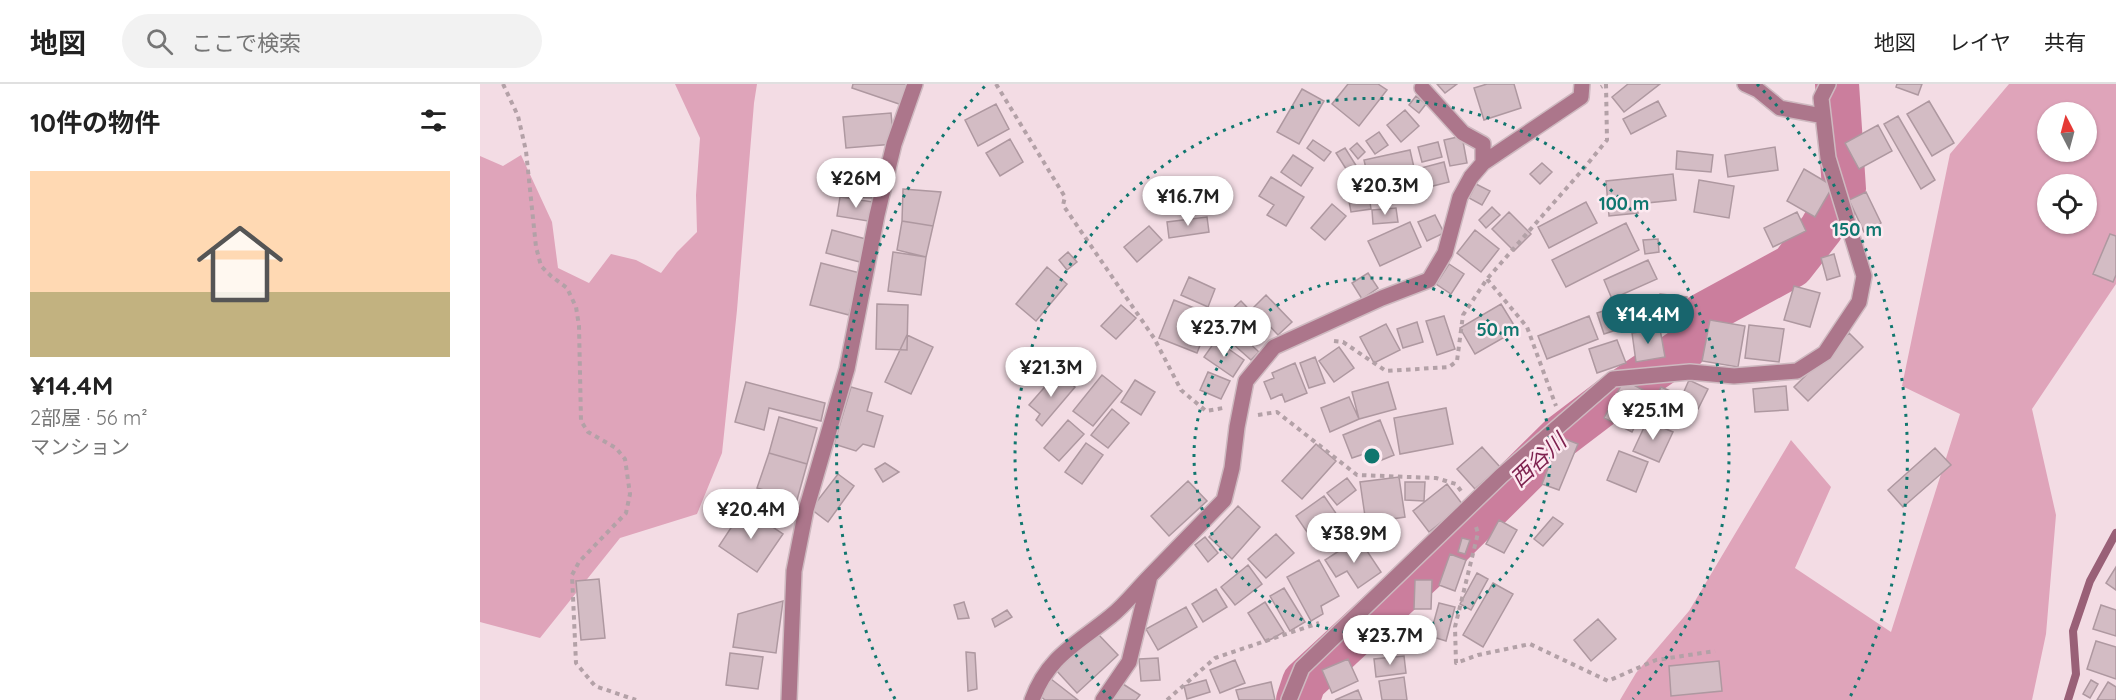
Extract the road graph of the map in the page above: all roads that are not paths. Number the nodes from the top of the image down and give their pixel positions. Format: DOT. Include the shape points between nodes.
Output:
graph roads {
  1 [pos="915,84"];
  2 [pos="1582,84"];
  3 [pos="1745,84"];
  4 [pos="1828,84"];
  5 [pos="1422,88"];
  6 [pos="1823,116"];
  7 [pos="1483,163"];
  8 [pos="1150,576"];
  9 [pos="789,700"];
  10 [pos="1032,700"];
  11 [pos="1103,700"];
  12 [pos="1289,700"];
  1 -- 9 [label="street" via="894,144 847,369 806,510 794,571"];
  2 -- 7 [label="street" via="1581,97"];
  3 -- 6 [label="street" via="1780,108"];
  4 -- 6 [label="street" via="1821,98"];
  5 -- 7 [label="street" via="1463,133 1483,144"];
  6 -- 12 [label="street" via="1828,158 1864,276 1859,302 1825,353 1797,371 1734,376 1690,372 1613,379 1501,476 1302,668"];
  7 -- 8 [label="street" via="1460,197 1445,253 1430,280 1274,347 1246,381 1224,500"];
  8 -- 10 [label="street" via="1111,616 1056,658 1038,683"];
  8 -- 11 [label="street" via="1129,662"];
}
